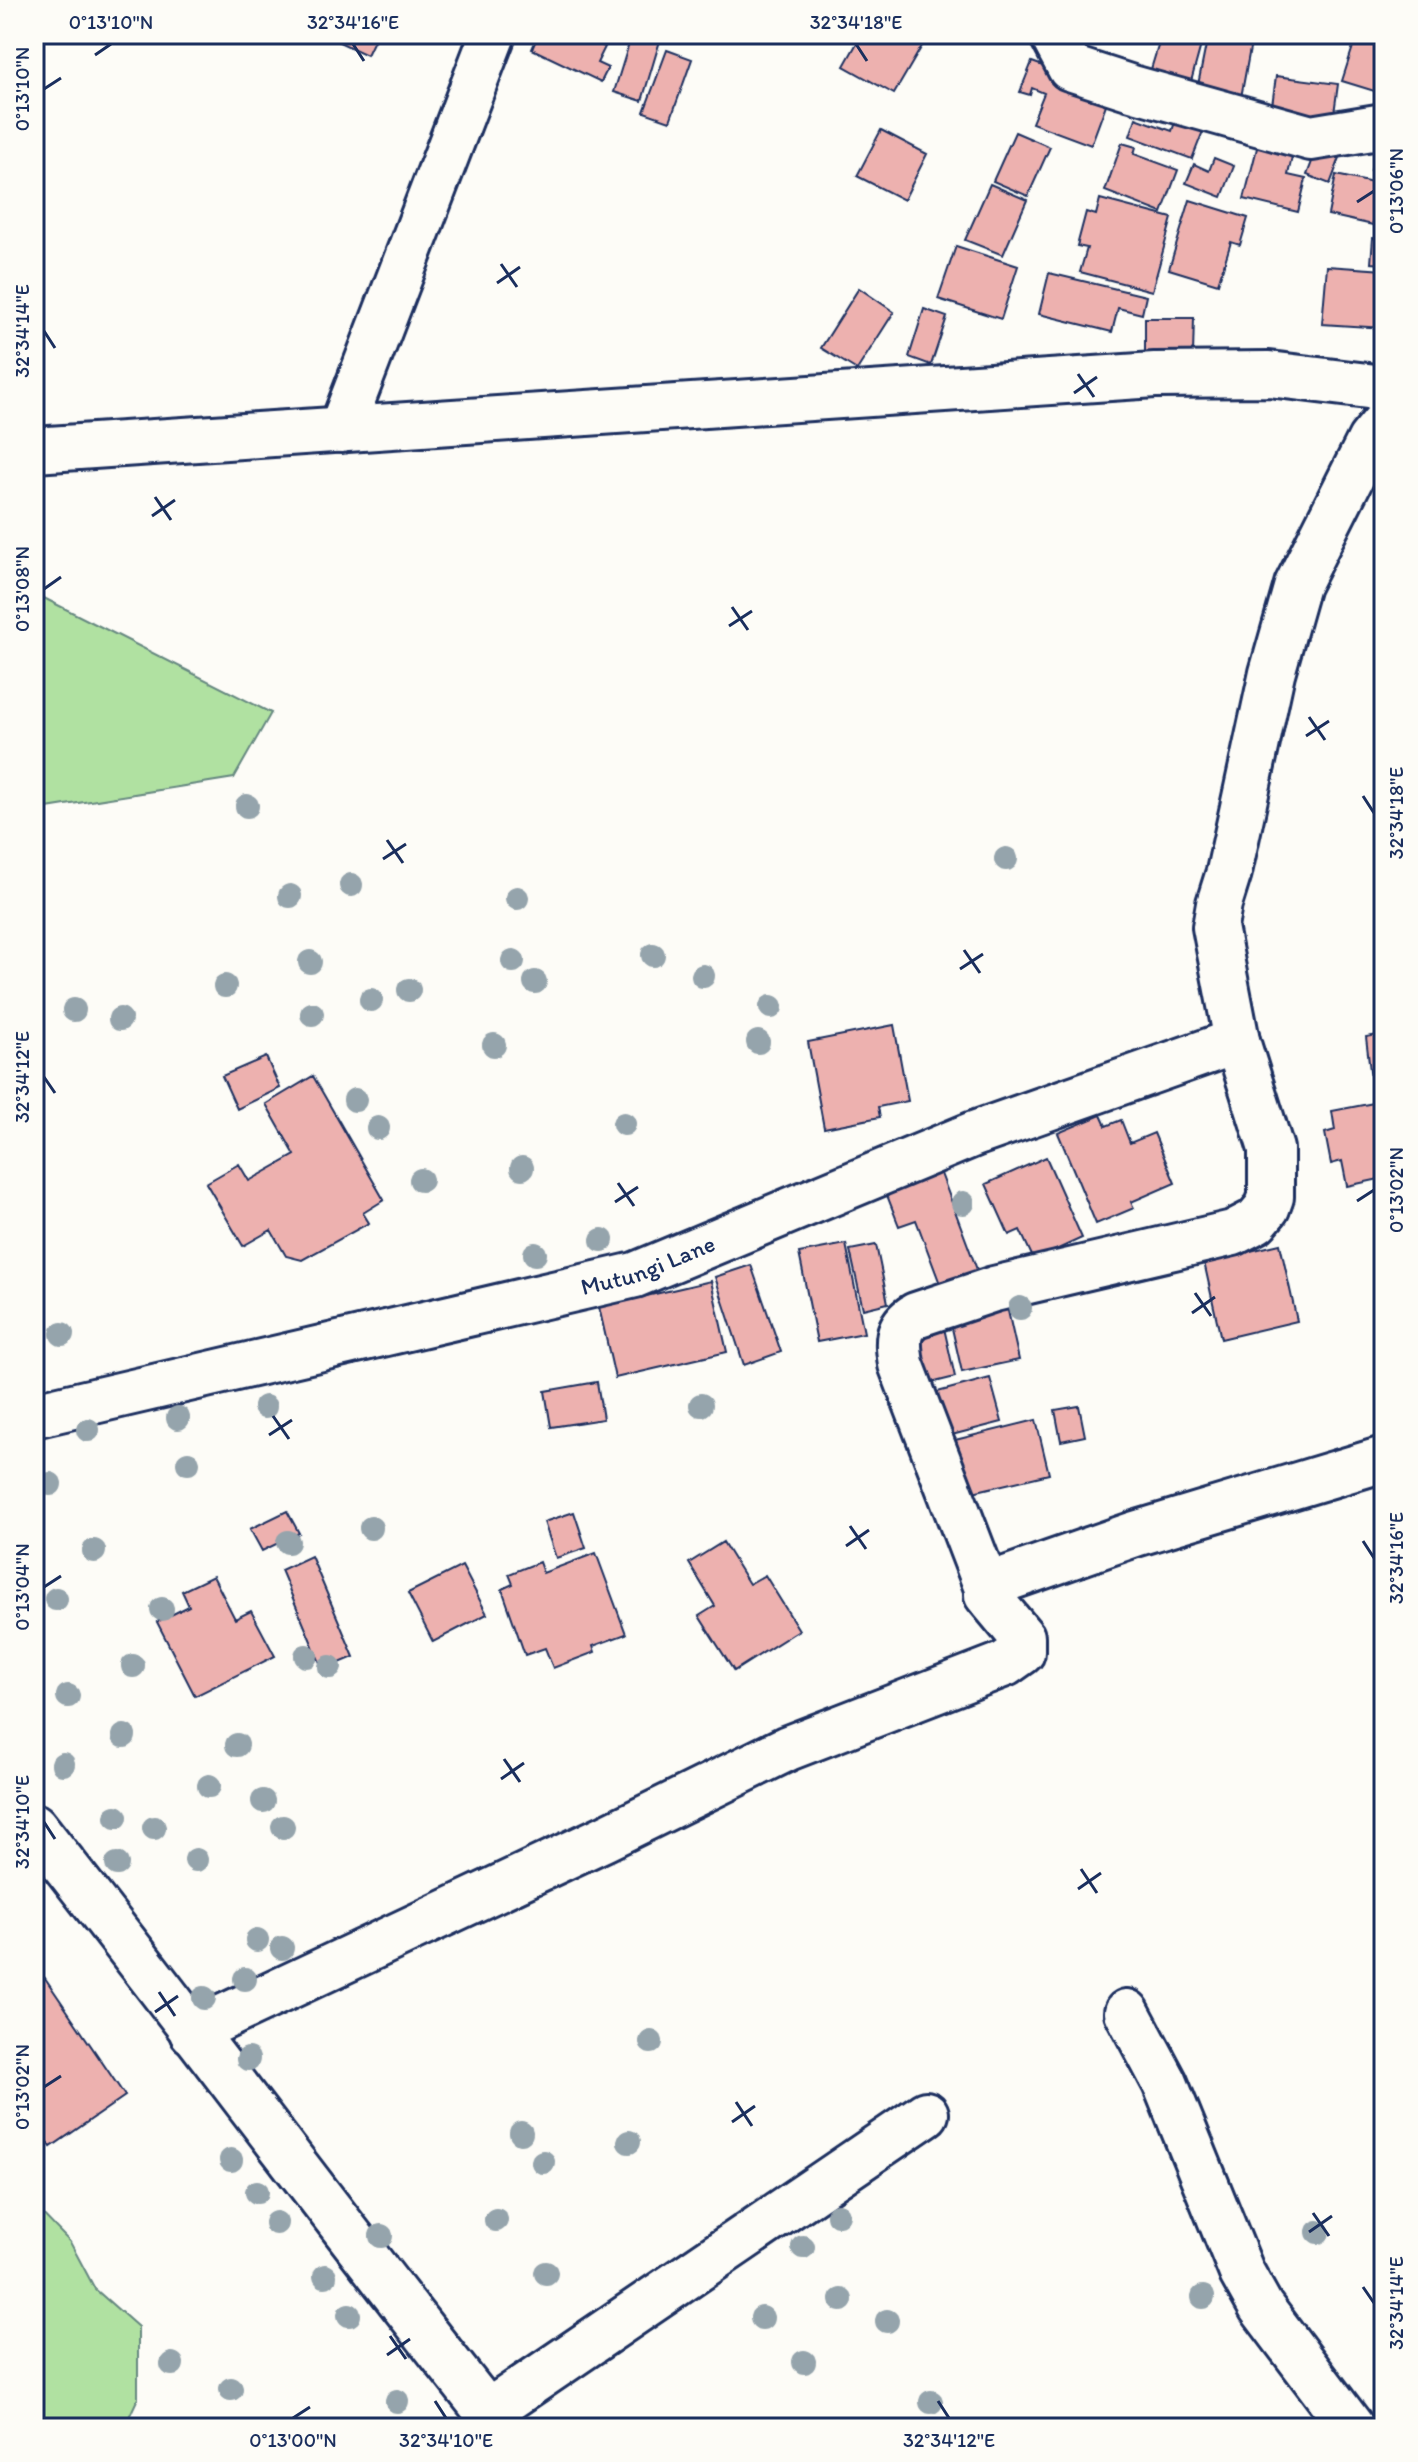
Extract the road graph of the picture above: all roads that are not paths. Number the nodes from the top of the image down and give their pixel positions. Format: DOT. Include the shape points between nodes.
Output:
graph roads {
  1 [pos="493,34"];
  2 [pos="1052,34"];
  3 [pos="1384,126"];
  4 [pos="1384,388"];
  5 [pos="1384,423"];
  6 [pos="341,430"];
  7 [pos="34,450"];
  8 [pos="1237,1041"];
  9 [pos="34,1415"];
  10 [pos="1384,1459"];
  11 [pos="987,1588"];
  12 [pos="34,1826"];
  13 [pos="1127,2012"];
  14 [pos="192,2032"];
  15 [pos="926,2114"];
  16 [pos="494,2420"];
  17 [pos="1352,2428"];
  1 -- 6 [label="street"];
  2 -- 3 [label="street" via="1070,68 1311,138"];
  4 -- 6 [label="street" via="1269,374 1155,375"];
  5 -- 8 [label="street" via="1370,440 1297,585 1272,673 1215,927"];
  6 -- 7 [label="street"];
  8 -- 9 [label="street, Mutungi Lane" via="974,1134 635,1275"];
  8 -- 11 [label="street" via="1271,1149 1271,1197 1256,1221 1233,1233 994,1289 916,1315 899,1332 901,1364"];
  10 -- 11 [label="street" via="1135,1534"];
  11 -- 14 [label="street" via="987,1595 1022,1637 1022,1652 1005,1664 788,1748"];
  12 -- 14 [label="street"];
  13 -- 17 [label="street" via="1165,2083 1242,2273 1261,2307"];
  14 -- 16 [label="street"];
  15 -- 16 [label="street"];
}
